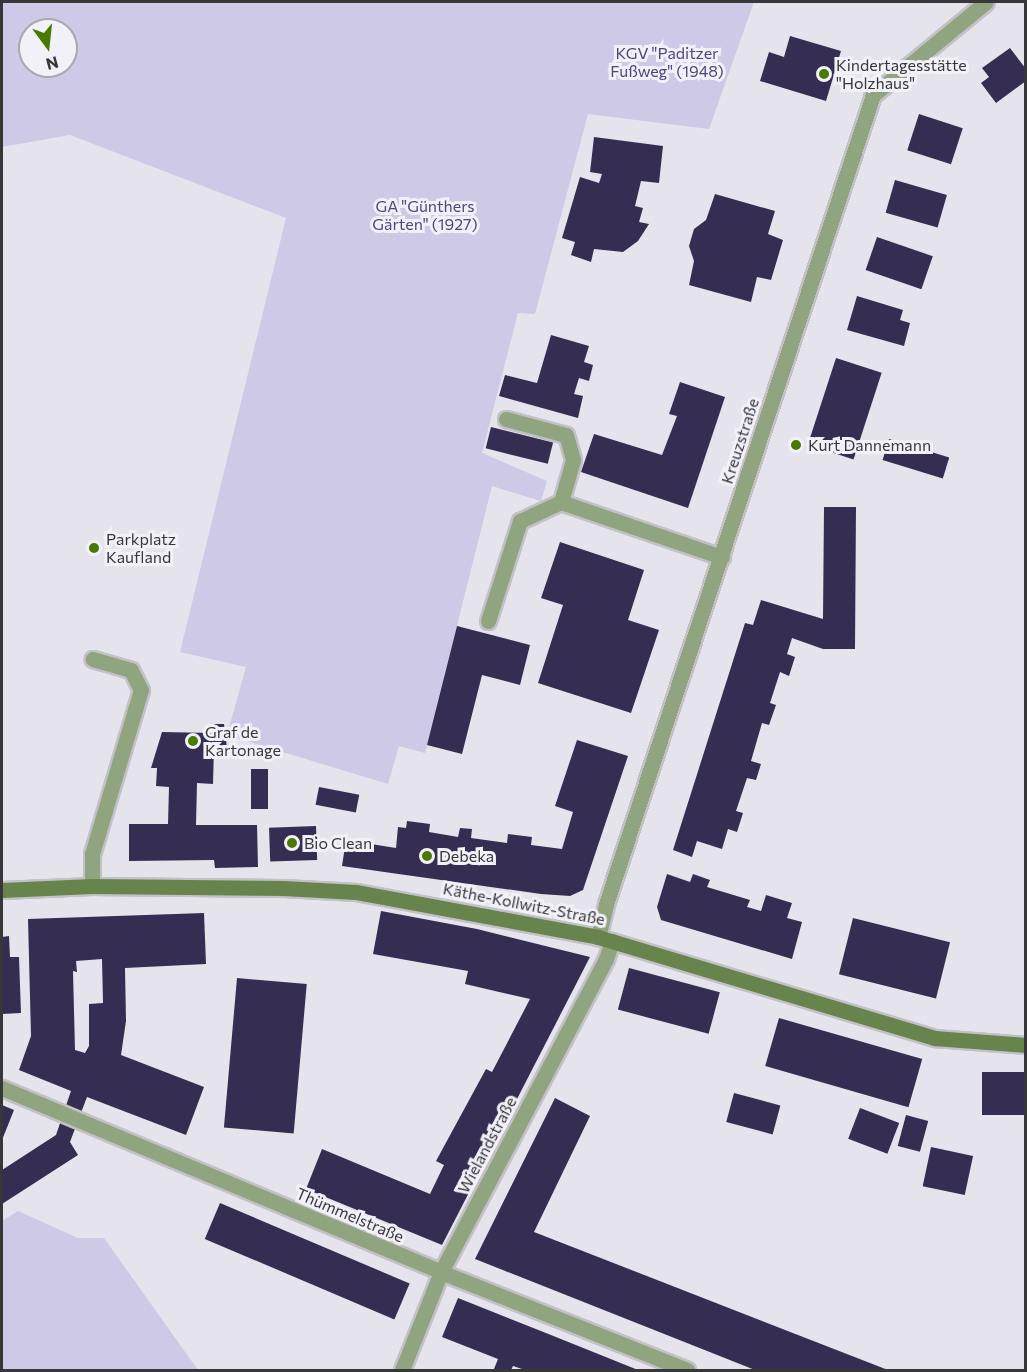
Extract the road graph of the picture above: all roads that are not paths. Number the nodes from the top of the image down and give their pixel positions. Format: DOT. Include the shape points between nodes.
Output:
graph roads {
  1 [pos="986,2"];
  2 [pos="506,419"];
  3 [pos="561,502"];
  4 [pos="722,557"];
  5 [pos="488,621"];
  6 [pos="93,659"];
  7 [pos="92,886"];
  8 [pos="2,890"];
  9 [pos="605,939"];
  10 [pos="1026,1046"];
  11 [pos="2,1088"];
  12 [pos="441,1272"];
  13 [pos="402,1371"];
  14 [pos="687,1371"];
  1 -- 4 [label="street, Kreuzstraße" via="873,95"];
  2 -- 3 [label="street" via="566,435 573,460"];
  3 -- 4 [label="street"];
  3 -- 5 [label="street" via="520,521"];
  4 -- 9 [label="street, Kreuzstraße" via="606,903"];
  6 -- 7 [label="street" via="131,670 141,690 92,854"];
  7 -- 8 [label="street, Käthe-Kollwitz-Straße"];
  7 -- 9 [label="street, Käthe-Kollwitz-Straße" via="356,892"];
  9 -- 10 [label="street, Käthe-Kollwitz-Straße" via="935,1038"];
  9 -- 12 [label="street, Wielandstraße" via="601,969"];
  11 -- 12 [label="street, Thümmelstraße"];
  12 -- 13 [label="street, Wielandstraße"];
  12 -- 14 [label="street, Thümmelstraße"];
}
